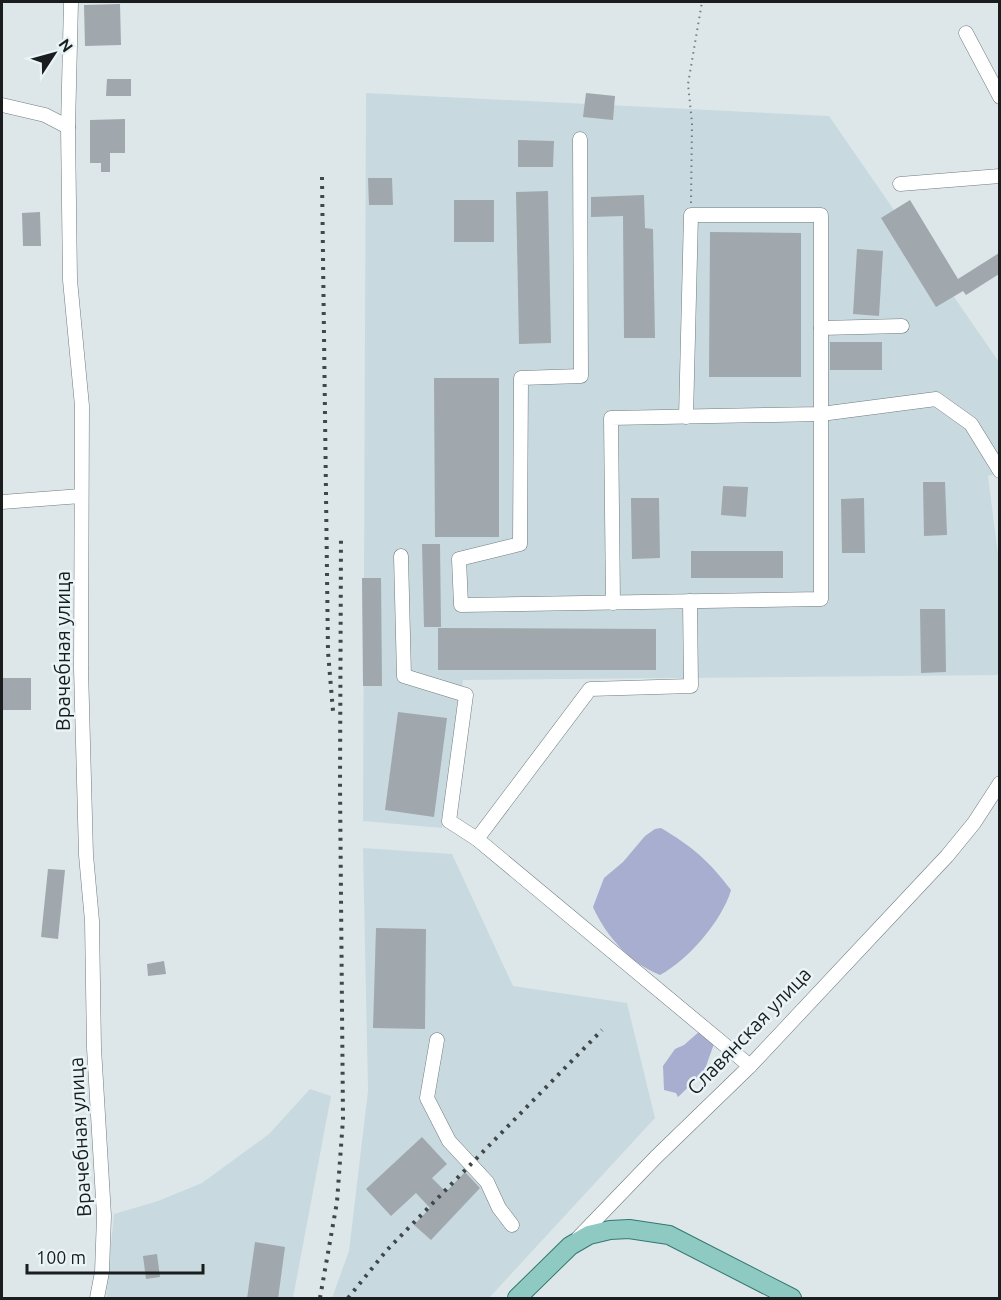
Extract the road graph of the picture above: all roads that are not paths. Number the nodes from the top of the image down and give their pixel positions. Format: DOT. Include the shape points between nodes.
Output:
graph roads {
  1 [pos="71,2"];
  2 [pos="966,33"];
  3 [pos="999,97"];
  4 [pos="2,105"];
  5 [pos="68,127"];
  6 [pos="580,139"];
  7 [pos="999,176"];
  8 [pos="900,184"];
  9 [pos="902,326"];
  10 [pos="821,328"];
  11 [pos="821,414"];
  12 [pos="686,417"];
  13 [pos="999,471"];
  14 [pos="81,496"];
  15 [pos="2,501"];
  16 [pos="401,556"];
  17 [pos="690,601"];
  18 [pos="613,603"];
  19 [pos="999,787"];
  20 [pos="477,839"];
  21 [pos="437,1040"];
  22 [pos="750,1066"];
  23 [pos="512,1225"];
  24 [pos="570,1246"];
  25 [pos="97,1299"];
  26 [pos="517,1299"];
  27 [pos="792,1299"];
  1 -- 5 [label="street, Врачебная улица"];
  2 -- 3 [label="street"];
  4 -- 5 [label="street" via="45,115"];
  5 -- 14 [label="street, Врачебная улица" via="70,280 82,406"];
  6 -- 18 [label="street" via="581,376 521,378 520,544 459,559 461,605"];
  7 -- 8 [label="street"];
  9 -- 10 [label="street"];
  10 -- 11 [label="street"];
  10 -- 12 [label="street" via="821,215 691,215"];
  11 -- 12 [label="street"];
  11 -- 13 [label="street" via="936,399 971,424"];
  11 -- 17 [label="street" via="821,599"];
  12 -- 18 [label="street" via="610,418"];
  14 -- 15 [label="street"];
  14 -- 25 [label="street, Врачебная улица" via="86,855 104,1216"];
  16 -- 20 [label="street" via="404,676 466,695 449,821"];
  17 -- 18 [label="street"];
  17 -- 20 [label="street" via="691,686 590,690"];
  19 -- 22 [label="street, Славянская улица" via="947,856"];
  20 -- 22 [label="street"];
  21 -- 23 [label="street" via="426,1098 448,1141 487,1182 499,1209"];
  22 -- 24 [label="street, Славянская улица"];
  24 -- 26 [label="main road, Славянская улица"];
  24 -- 27 [label="main road" via="589,1235 610,1230 669,1235"];
}
